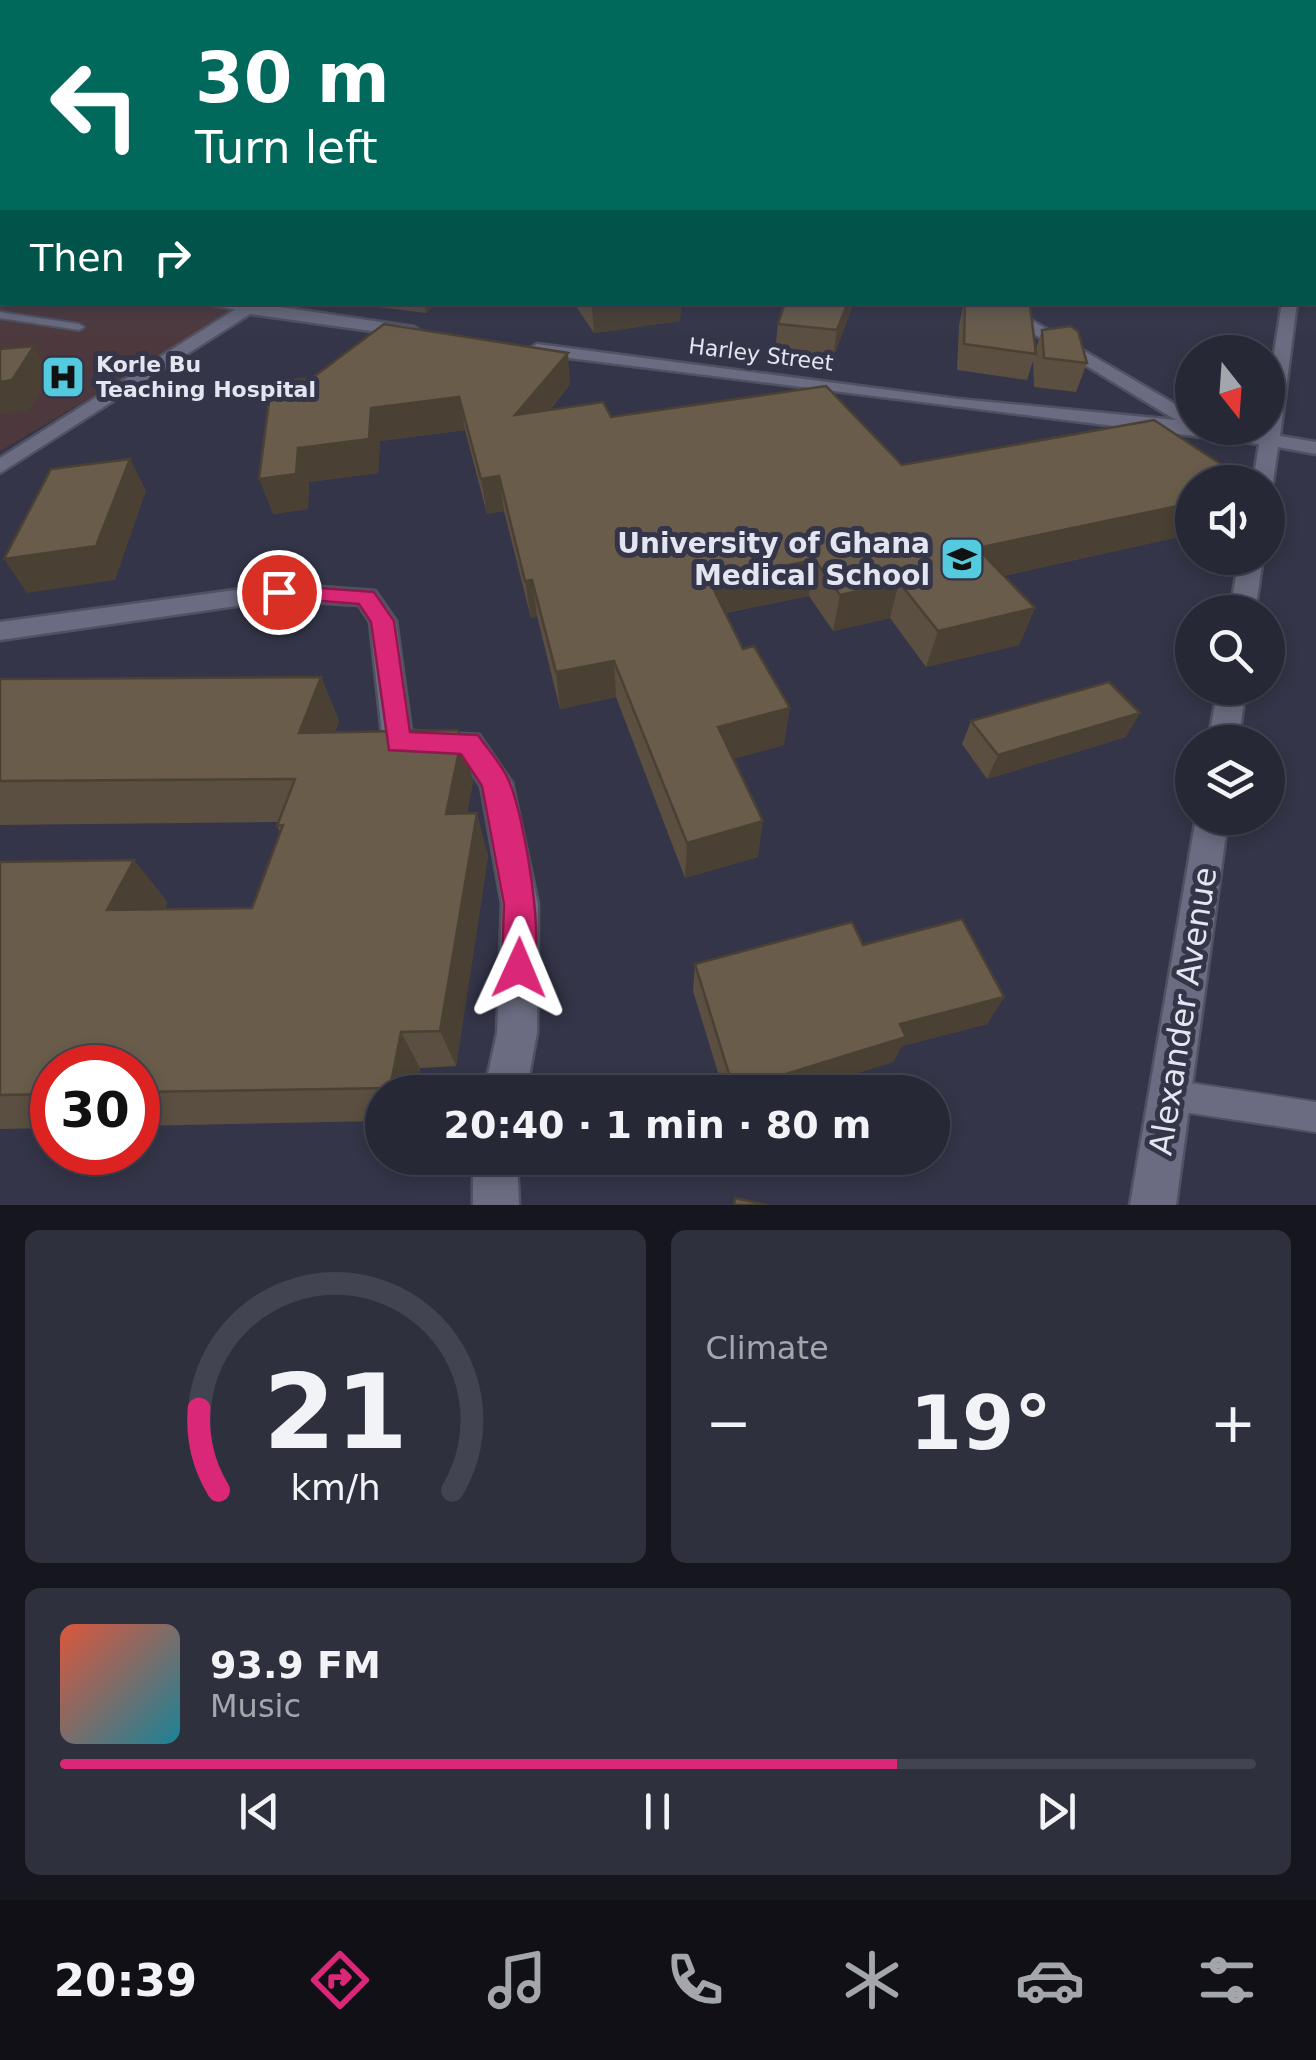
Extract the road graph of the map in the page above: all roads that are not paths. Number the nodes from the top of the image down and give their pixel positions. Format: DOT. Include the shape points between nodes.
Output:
graph roads {
  1 [pos="993,305"];
  2 [pos="1290,305"];
  3 [pos="253,306"];
  4 [pos="0,314"];
  5 [pos="79,328"];
  6 [pos="440,335"];
  7 [pos="1285,335"];
  8 [pos="516,346"];
  9 [pos="1175,411"];
  10 [pos="1175,424"];
  11 [pos="1285,443"];
  12 [pos="1316,448"];
  13 [pos="0,467"];
  14 [pos="0,631"];
  15 [pos="1209,835"];
  16 [pos="508,1075"];
  17 [pos="1170,1095"];
  18 [pos="1316,1117"];
  19 [pos="495,1175"];
  20 [pos="496,1205"];
  21 [pos="1153,1205"];
  1 -- 9 [label="street"];
  2 -- 7 [label="street"];
  3 -- 6 [label="street"];
  3 -- 13 [label="street"];
  4 -- 5 [label="lane"];
  8 -- 10 [label="street, Harley Street" via="938,402"];
  11 -- 12 [label="street, Harley Street"];
  14 -- 16 [label="street" via="279,592 366,597 383,621 398,743 468,743 496,783 520,904 517,1032"];
  15 -- 17 [label="street, Alexander Avenue"];
  17 -- 18 [label="lane"];
  17 -- 21 [label="street, Alexander Avenue"];
  19 -- 20 [label="street"];
}
